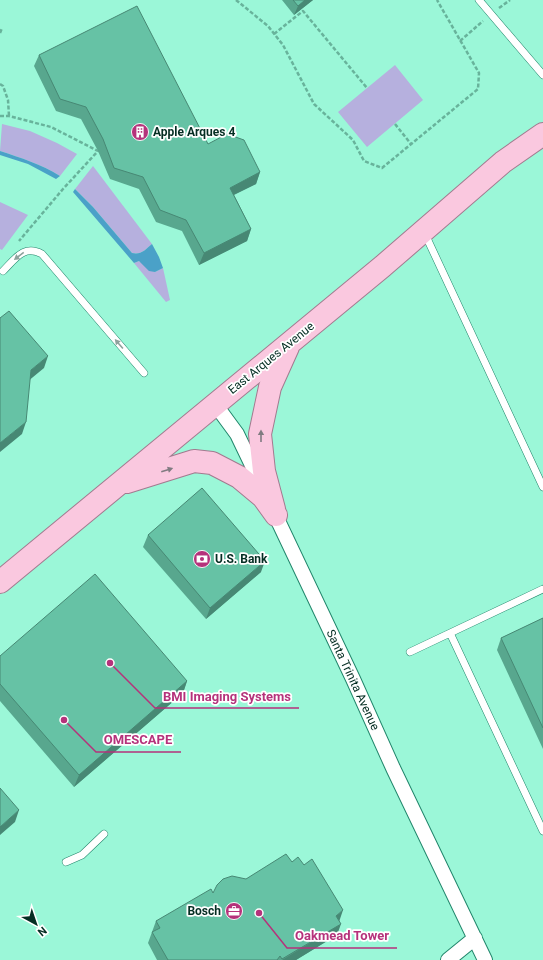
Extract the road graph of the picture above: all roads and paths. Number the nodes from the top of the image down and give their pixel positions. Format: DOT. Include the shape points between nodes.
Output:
graph roads {
  1 [pos="236,0"];
  2 [pos="437,0"];
  3 [pos="479,0"];
  4 [pos="2,28"];
  5 [pos="0,33"];
  6 [pos="274,34"];
  7 [pos="543,75"];
  8 [pos="0,84"];
  9 [pos="366,88"];
  10 [pos="0,116"];
  11 [pos="9,116"];
  12 [pos="395,124"];
  13 [pos="543,134"];
  14 [pos="411,144"];
  15 [pos="424,232"];
  16 [pos="18,242"];
  17 [pos="3,271"];
  18 [pos="290,343"];
  19 [pos="144,373"];
  20 [pos="215,404"];
  21 [pos="117,485"];
  22 [pos="543,487"];
  23 [pos="276,515"];
  24 [pos="0,582"];
  25 [pos="543,589"];
  26 [pos="450,633"];
  27 [pos="410,652"];
  28 [pos="543,831"];
  29 [pos="104,834"];
  30 [pos="66,862"];
  31 [pos="475,938"];
  32 [pos="448,960"];
  33 [pos="485,960"];
  1 -- 6 [label="path"];
  2 -- 14 [label="path" via="479,73 478,89"];
  3 -- 7 [label="lane"];
  4 -- 5 [label="path"];
  6 -- 9 [label="path" via="303,11"];
  6 -- 14 [label="path" via="283,45 314,104 353,140 364,161 382,168"];
  8 -- 11 [label="path" via="8,100"];
  10 -- 11 [label="path"];
  11 -- 16 [label="path" via="51,127 98,151"];
  12 -- 14 [label="path"];
  13 -- 15 [label="main road, East Arques Avenue" via="503,162"];
  15 -- 18 [label="main road, East Arques Avenue"];
  15 -- 22 [label="lane"];
  19 -- 17 [label="lane, one-way" via="42,254 34,250 21,252"];
  18 -- 20 [label="main road, East Arques Avenue"];
  23 -- 18 [label="main road, one-way" via="264,471 260,434 270,387"];
  20 -- 21 [label="main road, East Arques Avenue"];
  20 -- 23 [label="street, Santa Trinita Avenue" via="237,434"];
  21 -- 23 [label="main road, one-way" via="194,461 212,463 239,477 263,497"];
  21 -- 24 [label="main road, East Arques Avenue"];
  23 -- 31 [label="street, Santa Trinita Avenue"];
  25 -- 26 [label="lane"];
  26 -- 27 [label="lane"];
  26 -- 28 [label="lane"];
  29 -- 30 [label="lane" via="82,855"];
  31 -- 32 [label="street"];
  31 -- 33 [label="street, Santa Trinita Avenue"];
}
